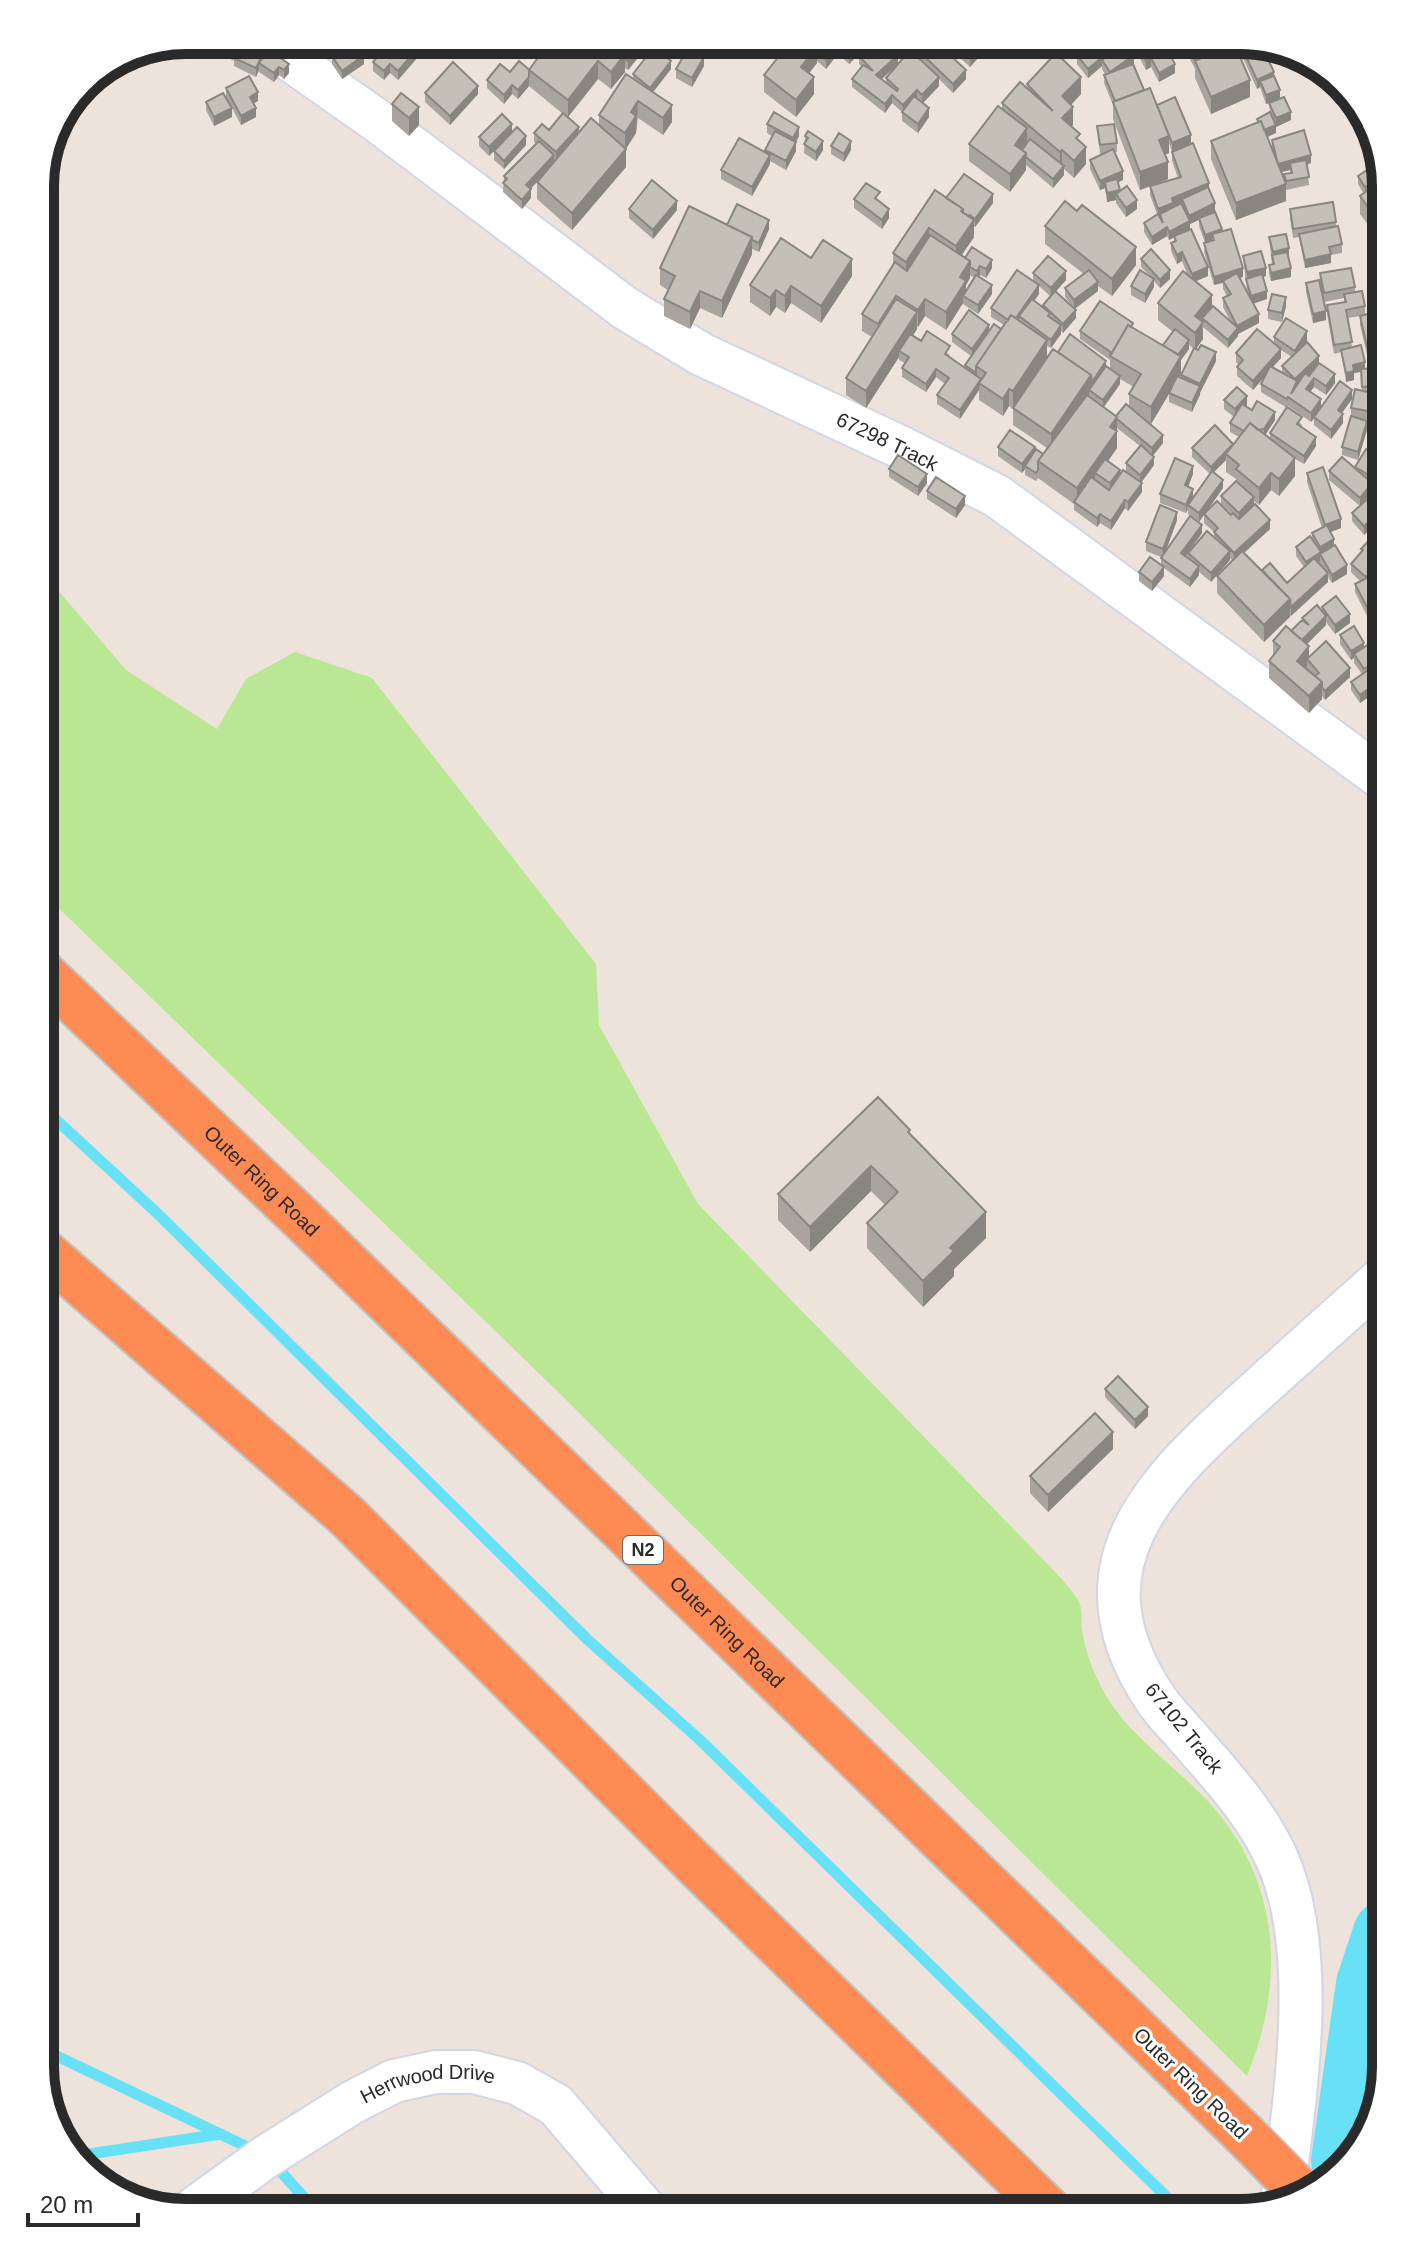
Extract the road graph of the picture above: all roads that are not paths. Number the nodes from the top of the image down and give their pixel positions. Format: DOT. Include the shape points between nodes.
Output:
graph roads {
  1 [pos="282,54"];
  2 [pos="1372,771"];
  3 [pos="54,983"];
  4 [pos="54,1260"];
  5 [pos="1372,1288"];
  6 [pos="1295,2186"];
  7 [pos="1283,2192"];
  8 [pos="207,2199"];
  9 [pos="636,2199"];
  10 [pos="1038,2199"];
  1 -- 2 [label="street, 67298 Track" via="637,315 701,354 997,496"];
  3 -- 6 [label="highway, Outer Ring Road / N2, bridge"];
  4 -- 10 [label="highway" via="347,1516"];
  5 -- 7 [label="street, 67102 Track" via="1159,1487 1134,1528 1121,1566 1123,1631 1133,1660 1156,1700 1255,1818 1279,1862 1292,1907 1300,2020"];
  8 -- 9 [label="street, Herrwood Drive" via="267,2156 394,2081 436,2072 474,2072 517,2083 556,2105"];
}
